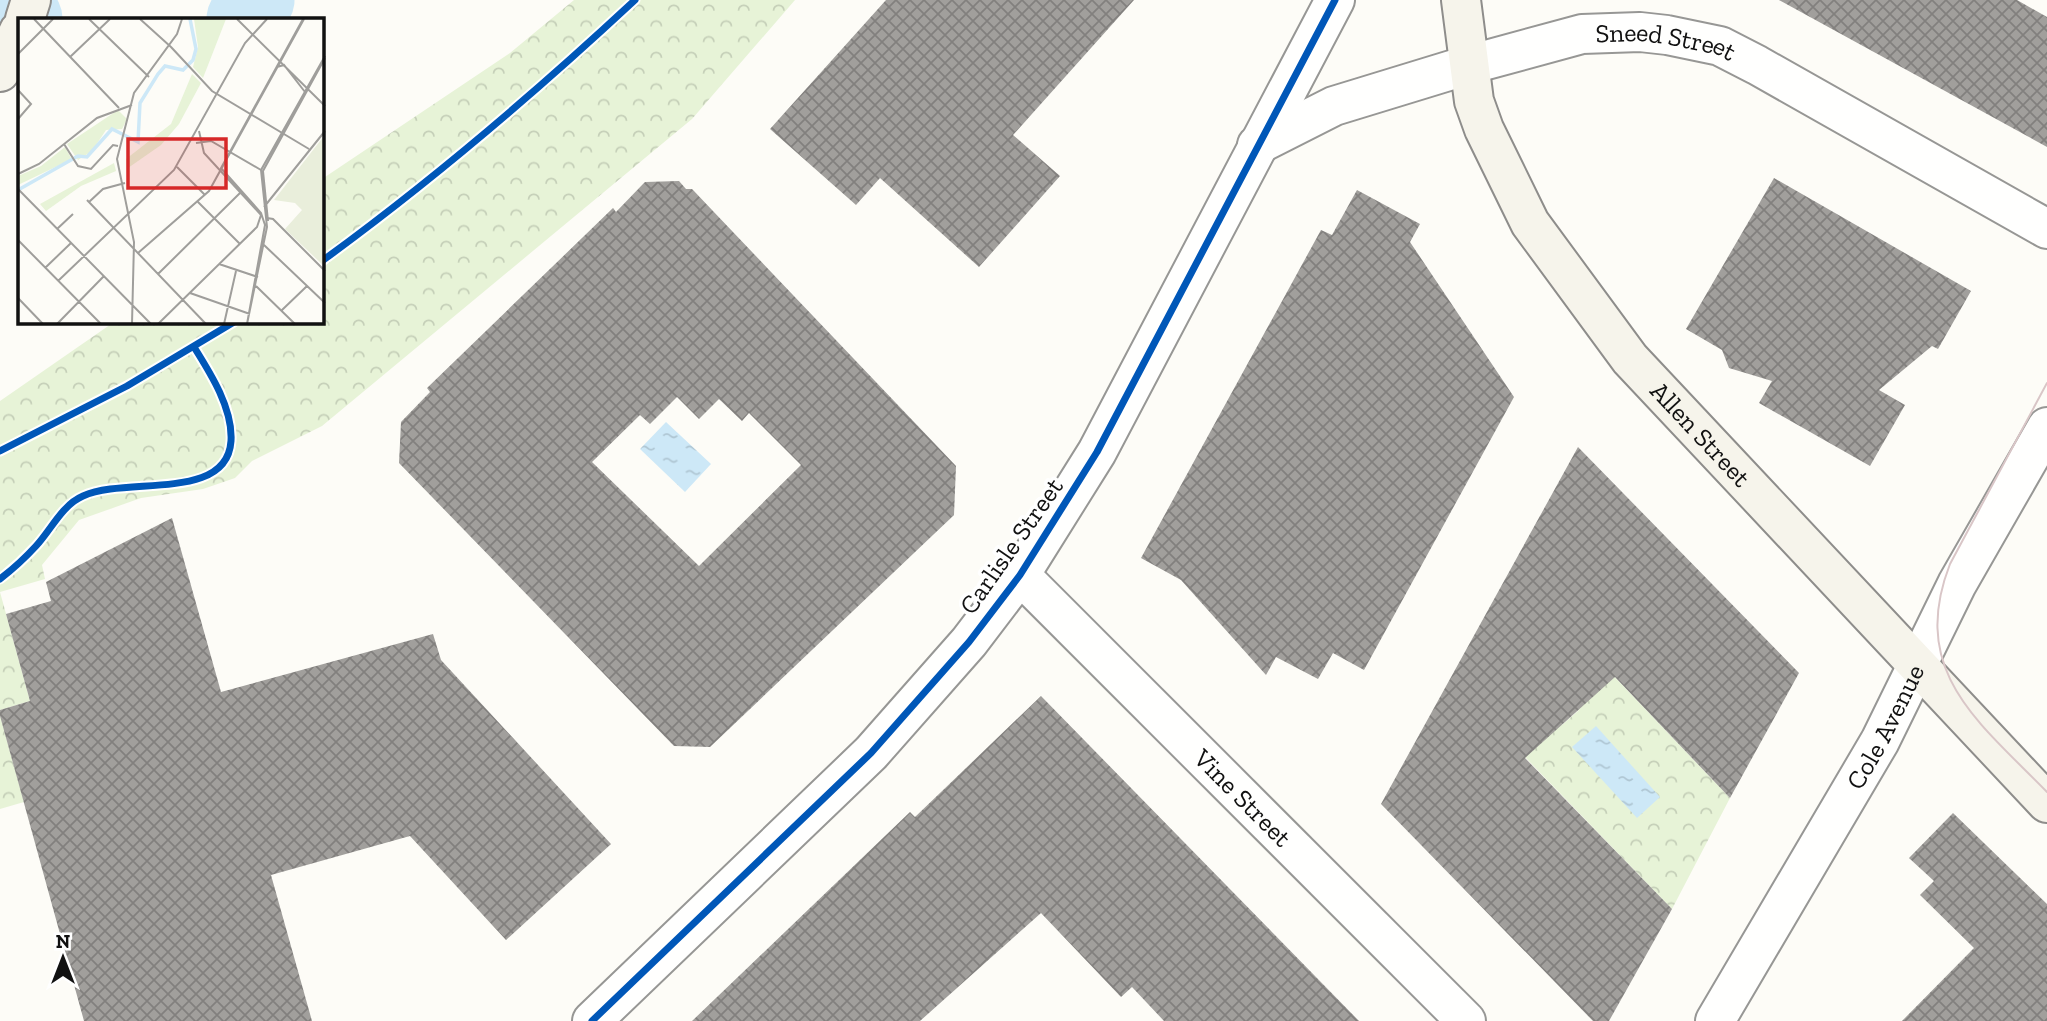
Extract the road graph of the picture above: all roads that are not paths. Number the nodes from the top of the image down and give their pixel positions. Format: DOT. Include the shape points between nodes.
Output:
graph roads {
  1 [pos="31,0"];
  2 [pos="1335,0"];
  3 [pos="1461,0"];
  4 [pos="25,18"];
  5 [pos="18,34"];
  6 [pos="1468,65"];
  7 [pos="0,72"];
  8 [pos="1258,145"];
  9 [pos="2047,229"];
  10 [pos="2047,427"];
  11 [pos="1020,575"];
  12 [pos="1918,665"];
  13 [pos="2047,803"];
  14 [pos="592,1021"];
  15 [pos="1466,1021"];
  16 [pos="1715,1021"];
  1 -- 4 [label="street"];
  2 -- 8 [label="street, Carlisle Street"];
  3 -- 6 [label="street, Allen Street"];
  5 -- 7 [label="street"];
  6 -- 8 [label="street, Sneed Street" via="1334,106"];
  6 -- 9 [label="street, Sneed Street" via="1582,34 1640,32 1720,46"];
  6 -- 12 [label="street, Allen Street" via="1474,101 1530,223 1579,292 1630,359"];
  8 -- 11 [label="street, Carlisle Street" via="1097,452"];
  10 -- 12 [label="street, Cole Avenue" via="1957,584"];
  11 -- 14 [label="street, Carlisle Street" via="969,642 871,753"];
  11 -- 15 [label="street, Vine Street"];
  12 -- 13 [label="street, Allen Street"];
  12 -- 16 [label="street, Cole Avenue" via="1880,741"];
}
